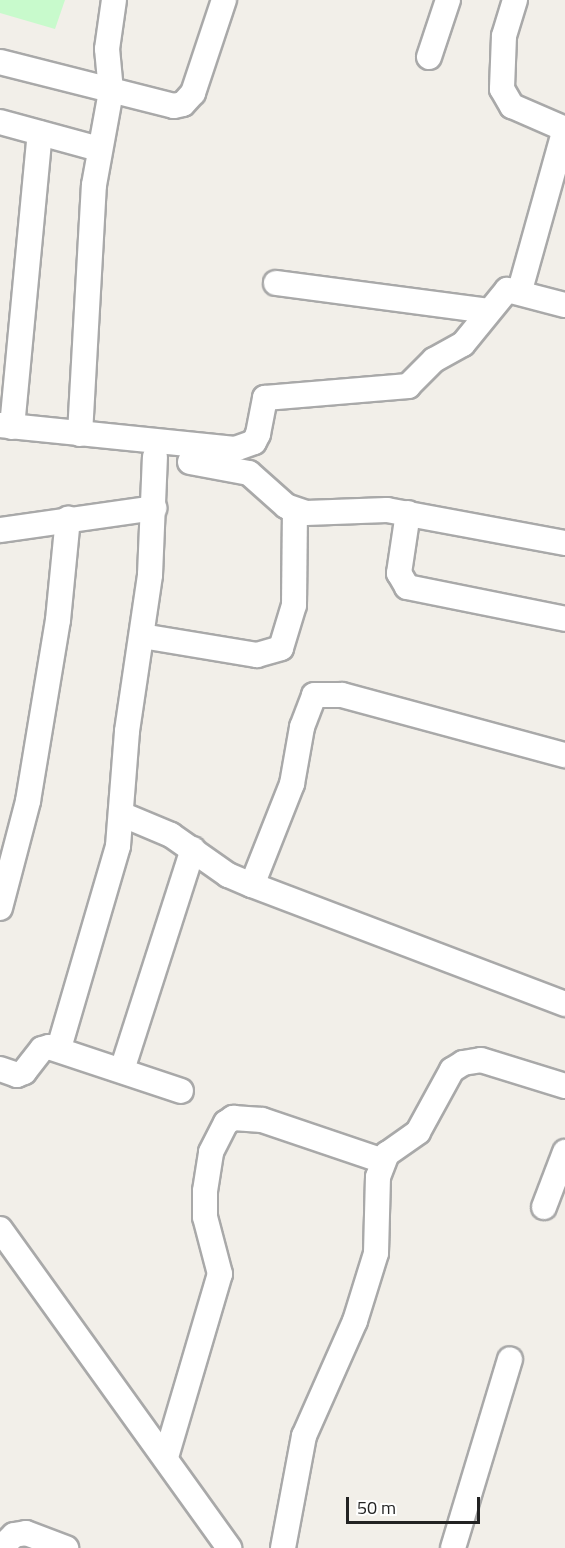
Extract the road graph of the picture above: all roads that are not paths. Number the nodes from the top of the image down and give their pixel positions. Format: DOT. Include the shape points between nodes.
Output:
graph roads {
  1 [pos="114,0"];
  2 [pos="224,0"];
  3 [pos="448,0"];
  4 [pos="515,0"];
  5 [pos="429,57"];
  6 [pos="0,62"];
  7 [pos="111,91"];
  8 [pos="0,122"];
  9 [pos="565,129"];
  10 [pos="40,133"];
  11 [pos="99,149"];
  12 [pos="276,283"];
  13 [pos="520,290"];
  14 [pos="565,305"];
  15 [pos="489,311"];
  16 [pos="4,431"];
  17 [pos="80,434"];
  18 [pos="155,457"];
  19 [pos="154,508"];
  20 [pos="295,510"];
  21 [pos="408,513"];
  22 [pos="68,518"];
  23 [pos="0,531"];
  24 [pos="565,543"];
  25 [pos="565,619"];
  26 [pos="142,636"];
  27 [pos="565,755"];
  28 [pos="121,814"];
  29 [pos="193,849"];
  30 [pos="252,885"];
  31 [pos="0,908"];
  32 [pos="565,1004"];
  33 [pos="58,1048"];
  34 [pos="0,1069"];
  35 [pos="122,1070"];
  36 [pos="565,1086"];
  37 [pos="181,1091"];
  38 [pos="383,1161"];
  39 [pos="564,1161"];
  40 [pos="544,1207"];
  41 [pos="4,1245"];
  42 [pos="510,1359"];
  43 [pos="166,1458"];
  44 [pos="2,1548"];
  45 [pos="66,1548"];
  46 [pos="229,1548"];
  47 [pos="283,1548"];
  48 [pos="453,1548"];
  1 -- 7 [label="street" via="107,49"];
  2 -- 7 [label="street" via="193,93 183,104"];
  3 -- 5 [label="street"];
  4 -- 9 [label="street" via="504,36 502,89 512,106"];
  6 -- 7 [label="street"];
  7 -- 11 [label="street"];
  8 -- 10 [label="street"];
  9 -- 13 [label="street"];
  10 -- 11 [label="street"];
  10 -- 16 [label="street"];
  11 -- 17 [label="street"];
  12 -- 15 [label="street"];
  13 -- 14 [label="street"];
  13 -- 15 [label="street" via="507,290"];
  15 -- 17 [label="street" via="463,344 434,360 408,386 265,398 258,434 245,446 221,449"];
  16 -- 17 [label="street"];
  16 -- 18 [label="street"];
  18 -- 19 [label="street"];
  18 -- 20 [label="street" via="242,470"];
  19 -- 22 [label="street"];
  19 -- 26 [label="street"];
  20 -- 21 [label="street" via="328,515 374,509"];
  20 -- 26 [label="street" via="292,623 281,648 257,655"];
  21 -- 24 [label="street"];
  21 -- 25 [label="street" via="399,573 407,587"];
  22 -- 23 [label="street"];
  22 -- 31 [label="street" via="58,620 28,801"];
  26 -- 28 [label="street"];
  27 -- 30 [label="street" via="342,695 314,695 302,727 292,784"];
  28 -- 29 [label="street"];
  28 -- 33 [label="street" via="112,874"];
  29 -- 30 [label="street"];
  29 -- 35 [label="street"];
  30 -- 32 [label="street"];
  33 -- 34 [label="street" via="42,1049 17,1075"];
  33 -- 35 [label="street"];
  35 -- 37 [label="street"];
  36 -- 38 [label="street" via="481,1060 463,1063 452,1070 418,1132 394,1147"];
  38 -- 43 [label="street" via="262,1120 233,1118 226,1123 211,1152 205,1191 205,1217 220,1274"];
  38 -- 47 [label="street" via="375,1207 376,1253 355,1321 304,1436"];
  39 -- 40 [label="street"];
  41 -- 43 [label="street"];
  42 -- 48 [label="street"];
  43 -- 46 [label="street"];
  44 -- 45 [label="street" via="14,1535 26,1533"];
}
